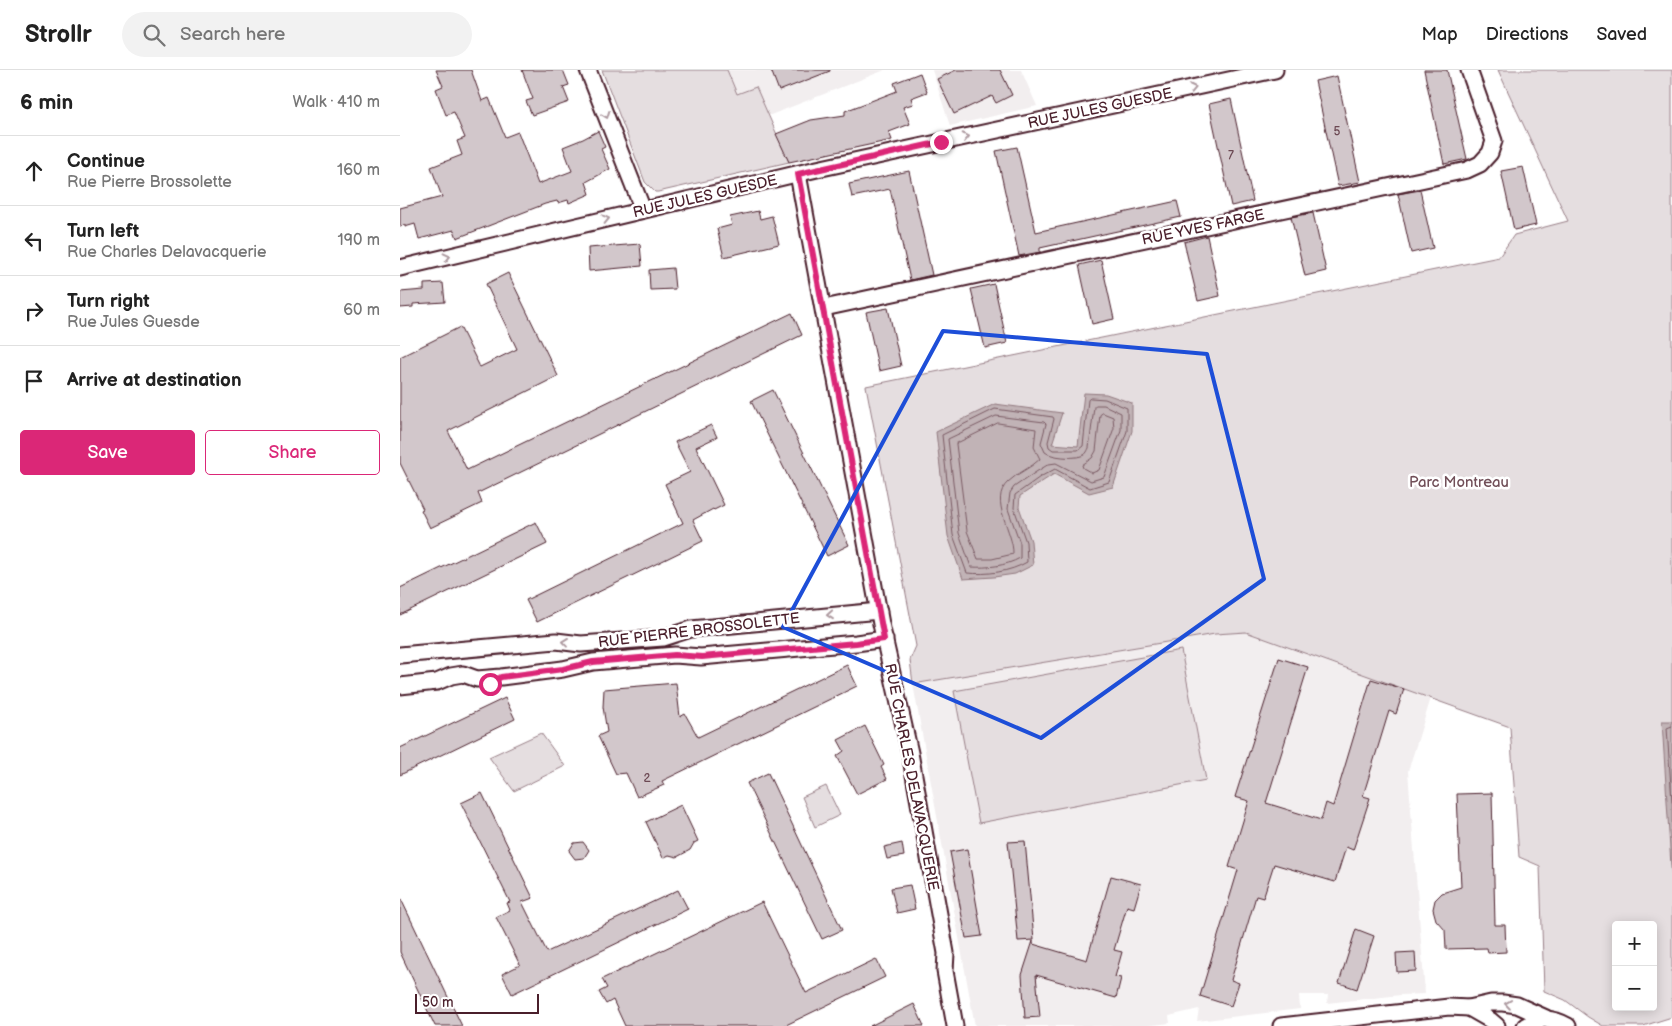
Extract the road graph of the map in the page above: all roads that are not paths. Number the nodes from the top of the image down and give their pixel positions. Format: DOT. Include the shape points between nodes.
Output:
graph roads {
  1 [pos="588,70"];
  2 [pos="1275,70"];
  3 [pos="1469,70"];
  4 [pos="798,174"];
  5 [pos="643,210"];
  6 [pos="400,268"];
  7 [pos="824,308"];
  8 [pos="879,611"];
  9 [pos="884,639"];
  10 [pos="469,649"];
  11 [pos="400,655"];
  12 [pos="463,674"];
  13 [pos="400,686"];
  14 [pos="1469,1008"];
  15 [pos="1546,1018"];
  16 [pos="955,1026"];
  17 [pos="1281,1026"];
  18 [pos="1497,1026"];
  19 [pos="1525,1026"];
  20 [pos="1568,1026"];
  1 -- 5 [label="street, one-way"];
  4 -- 2 [label="street, RUE JULES GUESDE, one-way"];
  3 -- 7 [label="street, RUE YVES FARGE" via="1494,141 1490,153 1480,164 1467,170"];
  4 -- 5 [label="street, RUE JULES GUESDE"];
  4 -- 7 [label="street, RUE CHARLES DELAVACQUERIE"];
  6 -- 5 [label="street, RUE JULES GUESDE, one-way"];
  7 -- 8 [label="street, RUE CHARLES DELAVACQUERIE"];
  8 -- 9 [label="street, RUE CHARLES DELAVACQUERIE"];
  8 -- 10 [label="street, RUE PIERRE BROSSOLETTE, one-way" via="691,629 662,638 582,644 556,641"];
  9 -- 12 [label="street, RUE PIERRE BROSSOLETTE" via="702,657 675,655 593,662 501,677 482,686 473,685"];
  9 -- 16 [label="street, RUE CHARLES DELAVACQUERIE" via="912,763 946,953 944,971"];
  10 -- 11 [label="street, RUE PIERRE BROSSOLETTE"];
  10 -- 12 [label="street" via="462,658"];
  12 -- 13 [label="street" via="437,682"];
  15 -- 14 [label="street, one-way" via="1517,1005 1503,1003"];
  14 -- 17 [label="street" via="1449,1007"];
  14 -- 18 [label="street"];
  15 -- 19 [label="street"];
  15 -- 20 [label="street"];
}
